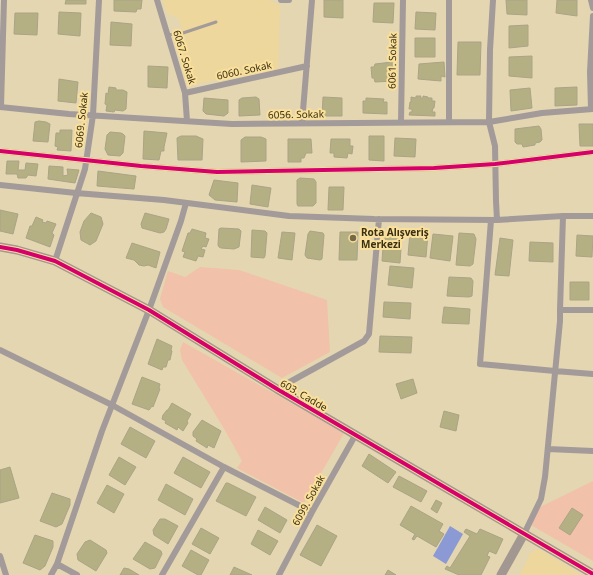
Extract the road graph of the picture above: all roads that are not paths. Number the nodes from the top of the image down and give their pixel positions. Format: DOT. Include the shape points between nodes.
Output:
graph roads {
  1 [pos="4,0"];
  2 [pos="99,0"];
  3 [pos="157,0"];
  4 [pos="281,0"];
  5 [pos="289,0"];
  6 [pos="312,0"];
  7 [pos="403,0"];
  8 [pos="449,0"];
  9 [pos="493,0"];
  10 [pos="591,0"];
  11 [pos="593,8"];
  12 [pos="593,16"];
  13 [pos="216,22"];
  14 [pos="167,35"];
  15 [pos="307,66"];
  16 [pos="185,93"];
  17 [pos="1,107"];
  18 [pos="592,109"];
  19 [pos="93,115"];
  20 [pos="187,121"];
  21 [pos="450,121"];
  22 [pos="401,122"];
  23 [pos="489,122"];
  24 [pos="302,124"];
  25 [pos="0,151"];
  26 [pos="593,152"];
  27 [pos="86,160"];
  28 [pos="495,164"];
  29 [pos="0,184"];
  30 [pos="76,193"];
  31 [pos="186,203"];
  32 [pos="563,216"];
  33 [pos="593,216"];
  34 [pos="379,219"];
  35 [pos="494,220"];
  36 [pos="0,247"];
  37 [pos="56,261"];
  38 [pos="149,310"];
  39 [pos="560,310"];
  40 [pos="593,310"];
  41 [pos="0,350"];
  42 [pos="555,371"];
  43 [pos="593,374"];
  44 [pos="277,389"];
  45 [pos="112,405"];
  46 [pos="356,434"];
  47 [pos="548,449"];
  48 [pos="593,451"];
  49 [pos="224,467"];
  50 [pos="312,512"];
  51 [pos="524,534"];
  52 [pos="0,556"];
  53 [pos="57,564"];
  54 [pos="593,574"];
  55 [pos="6,575"];
  56 [pos="51,575"];
  57 [pos="77,575"];
  58 [pos="162,575"];
  59 [pos="278,575"];
  60 [pos="501,575"];
  1 -- 17 [label="street"];
  2 -- 19 [label="street, 6069. Sokak"];
  3 -- 14 [label="street, 6067. Sokak"];
  4 -- 5 [label="street"];
  6 -- 15 [label="street"];
  7 -- 22 [label="street, 6061. Sokak"];
  8 -- 21 [label="street"];
  9 -- 23 [label="street"];
  10 -- 11 [label="street"];
  12 -- 18 [label="street" via="590,72"];
  13 -- 14 [label="lane"];
  14 -- 16 [label="street, 6067. Sokak"];
  15 -- 16 [label="street, 6060. Sokak"];
  15 -- 24 [label="street"];
  16 -- 20 [label="street, 6067. Sokak"];
  17 -- 19 [label="street, 6056. Sokak"];
  18 -- 23 [label="street, 6056. Sokak" via="542,113"];
  19 -- 20 [label="street, 6056. Sokak"];
  19 -- 27 [label="street, 6069. Sokak"];
  20 -- 24 [label="street, 6056. Sokak"];
  21 -- 22 [label="street, 6056. Sokak"];
  21 -- 23 [label="street, 6056. Sokak"];
  22 -- 24 [label="street, 6056. Sokak"];
  23 -- 28 [label="street" via="495,146"];
  25 -- 27 [label="street"];
  26 -- 28 [label="street"];
  27 -- 28 [label="street" via="217,172 434,168"];
  27 -- 30 [label="street, 6069. Sokak"];
  28 -- 35 [label="street"];
  29 -- 30 [label="street"];
  30 -- 31 [label="street"];
  30 -- 37 [label="street, 6069. Sokak"];
  31 -- 34 [label="street" via="289,216"];
  31 -- 38 [label="street"];
  32 -- 33 [label="street"];
  32 -- 35 [label="street"];
  32 -- 39 [label="street"];
  34 -- 35 [label="street"];
  34 -- 44 [label="street" via="369,334 364,341"];
  35 -- 42 [label="street" via="480,364"];
  36 -- 37 [label="street, 603. Cadde"];
  37 -- 38 [label="street, 603. Cadde"];
  38 -- 44 [label="street, 603. Cadde"];
  38 -- 45 [label="street"];
  39 -- 40 [label="street"];
  39 -- 42 [label="street"];
  41 -- 45 [label="street"];
  42 -- 43 [label="street"];
  42 -- 47 [label="street"];
  44 -- 46 [label="street, 603. Cadde"];
  45 -- 49 [label="street"];
  45 -- 53 [label="street"];
  46 -- 50 [label="street, 6099. Sokak"];
  46 -- 51 [label="street, 603. Cadde"];
  47 -- 48 [label="street"];
  47 -- 51 [label="street" via="541,499"];
  49 -- 50 [label="street"];
  49 -- 58 [label="street"];
  50 -- 59 [label="street, 6099. Sokak"];
  51 -- 54 [label="street, 603. Cadde"];
  51 -- 60 [label="street"];
  52 -- 55 [label="street"];
  53 -- 56 [label="street"];
  53 -- 57 [label="street"];
}
